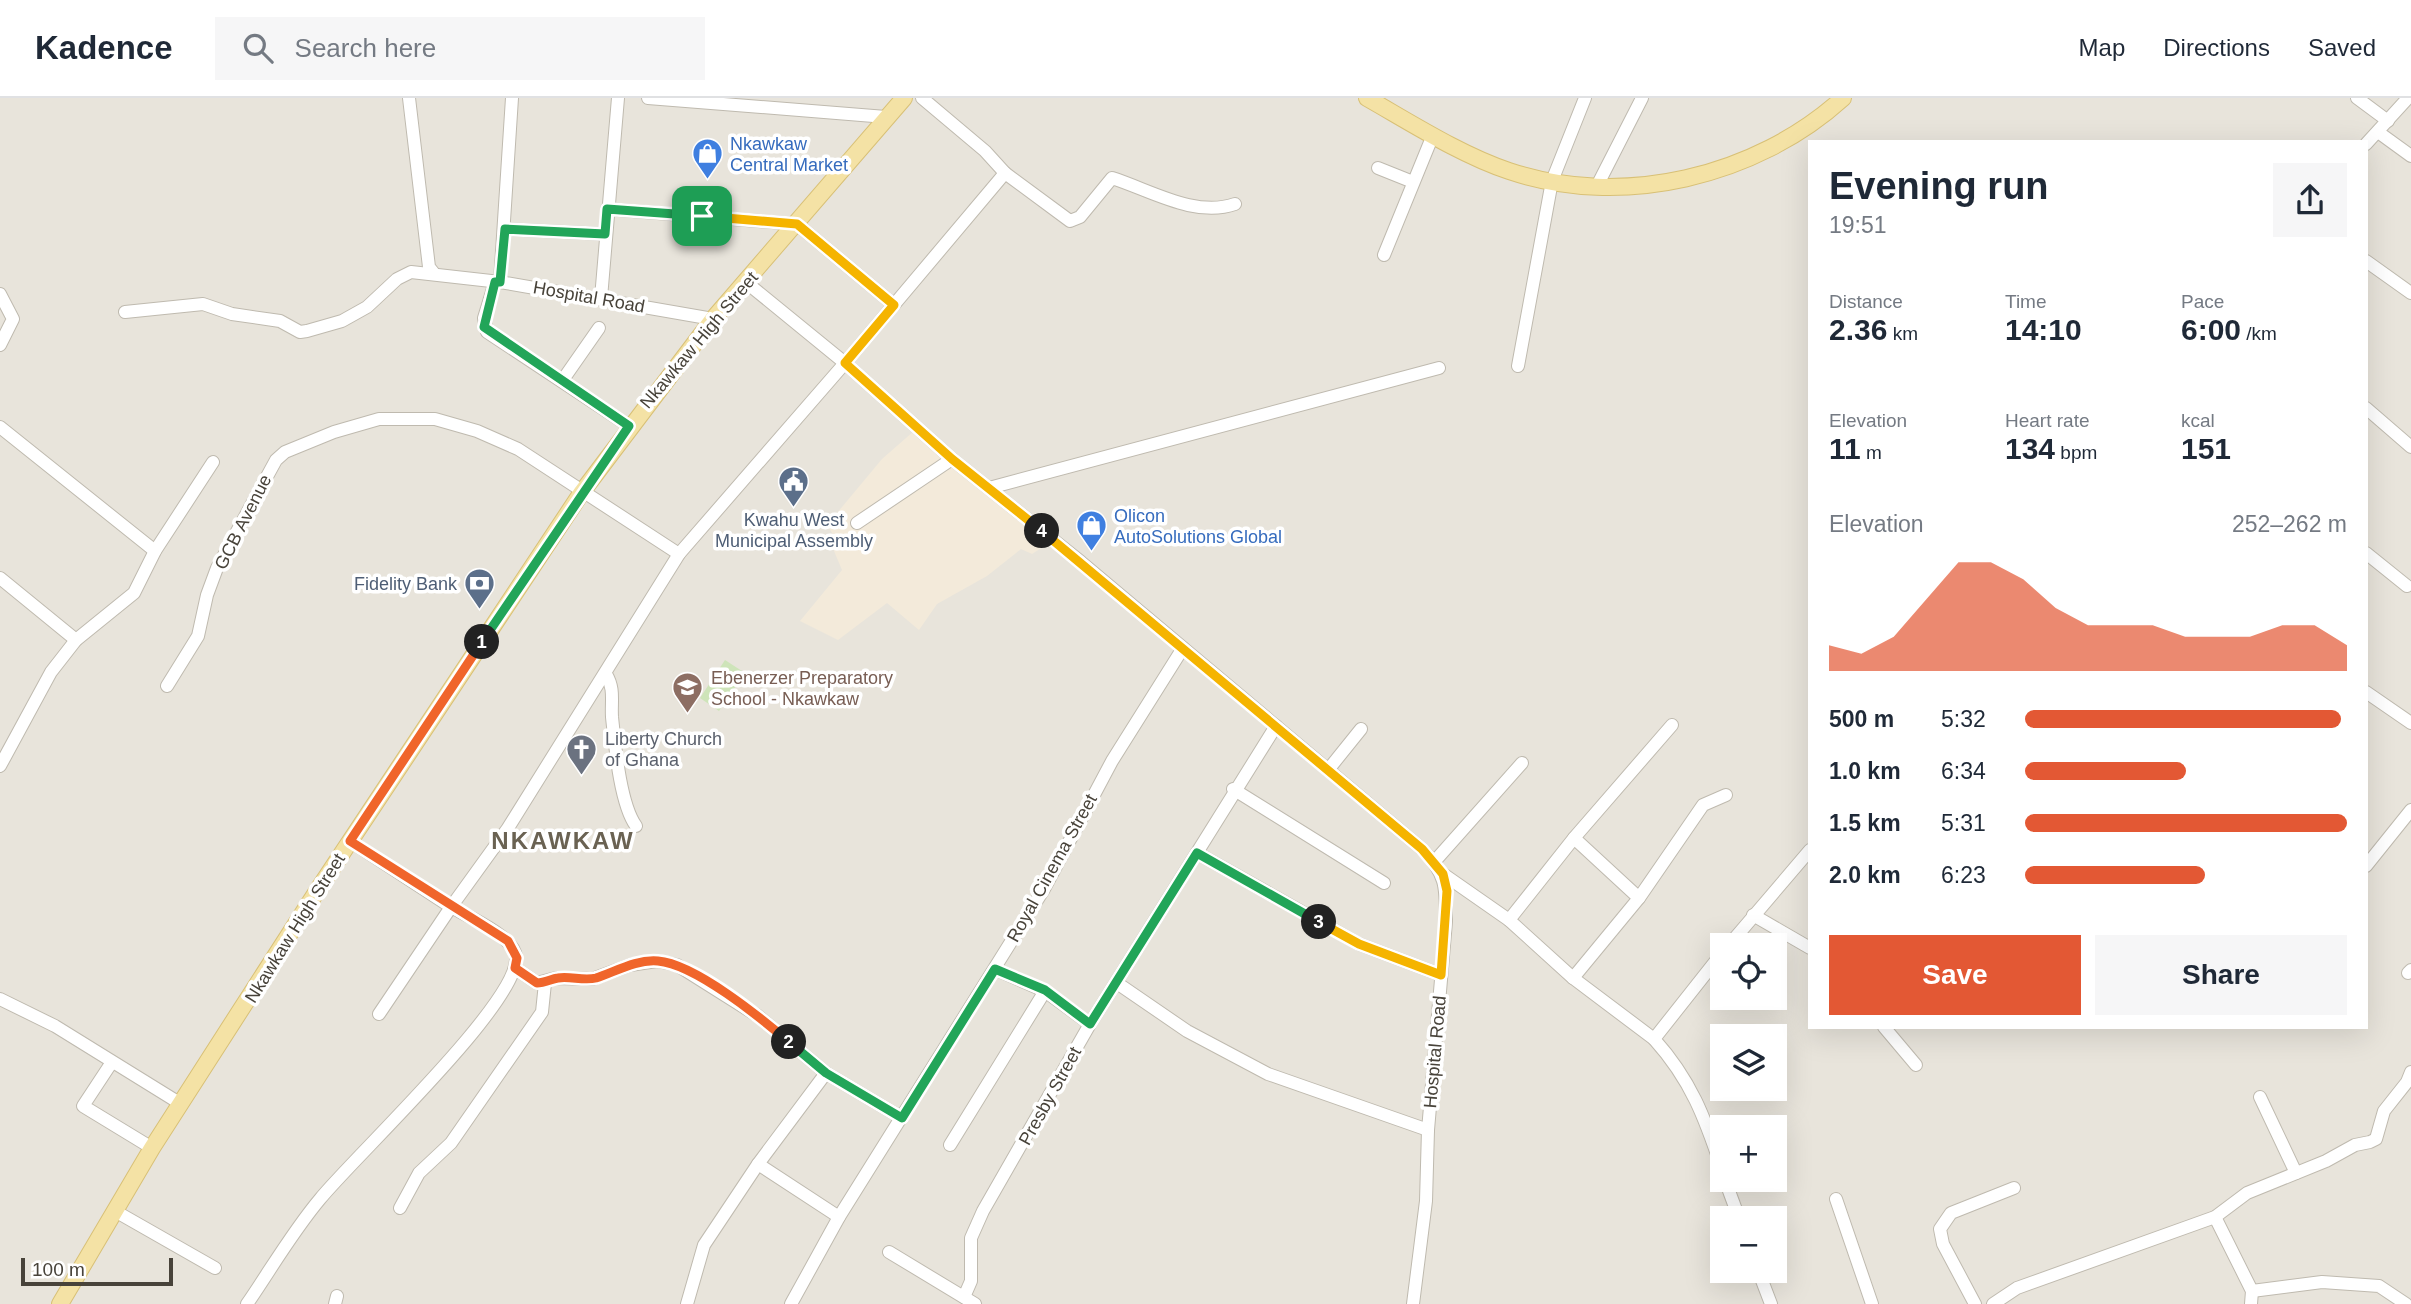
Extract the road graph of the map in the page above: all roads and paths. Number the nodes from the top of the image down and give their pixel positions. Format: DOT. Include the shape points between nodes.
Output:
graph roads {
  1 [pos="409,98"];
  2 [pos="512,98"];
  3 [pos="618,98"];
  4 [pos="648,98"];
  5 [pos="904,98"];
  6 [pos="922,98"];
  7 [pos="1367,98"];
  8 [pos="1585,98"];
  9 [pos="1642,98"];
  10 [pos="1843,98"];
  11 [pos="2357,98"];
  12 [pos="2409,98"];
  13 [pos="886,117"];
  14 [pos="2388,121"];
  15 [pos="2378,132"];
  16 [pos="1433,135"];
  17 [pos="2368,142"];
  18 [pos="2411,156"];
  19 [pos="1378,168"];
  20 [pos="1005,173"];
  21 [pos="1552,181"];
  22 [pos="1413,182"];
  23 [pos="1597,186"];
  24 [pos="1235,204"];
  25 [pos="607,209"];
  26 [pos="797,224"];
  27 [pos="505,229"];
  28 [pos="605,234"];
  29 [pos="1384,255"];
  30 [pos="2368,262"];
  31 [pos="433,272"];
  32 [pos="498,282"];
  33 [pos="747,283"];
  34 [pos="2411,293"];
  35 [pos="0,294"];
  36 [pos="601,298"];
  37 [pos="894,305"];
  38 [pos="125,312"];
  39 [pos="713,318"];
  40 [pos="599,328"];
  41 [pos="0,345"];
  42 [pos="845,363"];
  43 [pos="1518,366"];
  44 [pos="1439,368"];
  45 [pos="562,381"];
  46 [pos="2368,410"];
  47 [pos="629,426"];
  48 [pos="0,427"];
  49 [pos="2411,447"];
  50 [pos="952,459"];
  51 [pos="213,462"];
  52 [pos="989,488"];
  53 [pos="582,492"];
  54 [pos="857,523"];
  55 [pos="155,551"];
  56 [pos="679,554"];
  57 [pos="2368,554"];
  58 [pos="0,578"];
  59 [pos="2407,586"];
  60 [pos="76,640"];
  61 [pos="1183,648"];
  62 [pos="606,674"];
  63 [pos="167,687"];
  64 [pos="2368,693"];
  65 [pos="2411,723"];
  66 [pos="1672,725"];
  67 [pos="1276,726"];
  68 [pos="1361,729"];
  69 [pos="1522,763"];
  70 [pos="0,766"];
  71 [pos="1328,770"];
  72 [pos="1233,789"];
  73 [pos="1726,795"];
  74 [pos="2411,810"];
  75 [pos="636,826"];
  76 [pos="1574,838"];
  77 [pos="350,841"];
  78 [pos="1808,852"];
  79 [pos="1197,853"];
  80 [pos="1434,862"];
  81 [pos="2368,864"];
  82 [pos="1443,874"];
  83 [pos="1384,883"];
  84 [pos="1639,898"];
  85 [pos="451,906"];
  86 [pos="1753,915"];
  87 [pos="1508,920"];
  88 [pos="1739,933"];
  89 [pos="1808,947"];
  90 [pos="515,968"];
  91 [pos="1710,968"];
  92 [pos="995,969"];
  93 [pos="1441,975"];
  94 [pos="1573,978"];
  95 [pos="545,983"];
  96 [pos="1117,983"];
  97 [pos="1045,990"];
  98 [pos="0,999"];
  99 [pos="379,1014"];
  100 [pos="1090,1024"];
  101 [pos="1886,1029"];
  102 [pos="1654,1040"];
  103 [pos="112,1062"];
  104 [pos="1916,1065"];
  105 [pos="2411,1072"];
  106 [pos="826,1073"];
  107 [pos="2260,1097"];
  108 [pos="181,1104"];
  109 [pos="902,1118"];
  110 [pos="1428,1130"];
  111 [pos="1710,1137"];
  112 [pos="950,1145"];
  113 [pos="152,1147"];
  114 [pos="758,1164"];
  115 [pos="2296,1173"];
  116 [pos="2014,1188"];
  117 [pos="1836,1199"];
  118 [pos="400,1208"];
  119 [pos="115,1211"];
  120 [pos="839,1217"];
  121 [pos="2215,1217"];
  122 [pos="889,1252"];
  123 [pos="215,1268"];
  124 [pos="1763,1283"];
  125 [pos="964,1297"];
  126 [pos="2251,1298"];
  127 [pos="60,1304"];
  128 [pos="247,1304"];
  129 [pos="687,1304"];
  130 [pos="792,1304"];
  131 [pos="975,1304"];
  132 [pos="1413,1304"];
  133 [pos="1771,1304"];
  134 [pos="1872,1304"];
  135 [pos="1976,1304"];
  136 [pos="1993,1304"];
  137 [pos="2406,1304"];
  1 -- 31 [label="street"];
  2 -- 27 [label="street"];
  3 -- 25 [label="street"];
  4 -- 13 [label="street"];
  5 -- 13 [label="main road, Nkawkaw High Street"];
  6 -- 20 [label="street"];
  7 -- 16 [label="main road"];
  8 -- 21 [label="street"];
  9 -- 23 [label="street"];
  10 -- 23 [label="main road" via="1816,122 1739,162 1676,181"];
  11 -- 14 [label="street"];
  12 -- 14 [label="street"];
  13 -- 26 [label="main road, Nkawkaw High Street"];
  14 -- 15 [label="street"];
  15 -- 17 [label="street"];
  15 -- 18 [label="street"];
  16 -- 21 [label="main road" via="1508,171"];
  16 -- 22 [label="street"];
  19 -- 22 [label="street"];
  20 -- 24 [label="street" via="1070,221 1080,217 1112,178 1163,198 1224,208"];
  20 -- 37 [label="street"];
  21 -- 23 [label="main road"];
  21 -- 43 [label="street"];
  22 -- 29 [label="street"];
  25 -- 26 [label="street"];
  25 -- 28 [label="street"];
  26 -- 33 [label="main road, Nkawkaw High Street"];
  26 -- 37 [label="street"];
  27 -- 28 [label="street"];
  27 -- 32 [label="street"];
  28 -- 36 [label="street"];
  30 -- 34 [label="street"];
  31 -- 32 [label="street, Hospital Road"];
  31 -- 38 [label="street, Hospital Road" via="404,273 368,307 342,321 300,332 280,321 232,314 203,304"];
  32 -- 36 [label="street, Hospital Road"];
  32 -- 45 [label="street" via="484,327"];
  33 -- 39 [label="main road, Nkawkaw High Street"];
  33 -- 42 [label="street"];
  35 -- 41 [label="street" via="13,319"];
  36 -- 39 [label="street, Hospital Road"];
  37 -- 42 [label="street"];
  39 -- 47 [label="main road, Nkawkaw High Street"];
  40 -- 45 [label="street"];
  42 -- 50 [label="street"];
  42 -- 56 [label="street"];
  44 -- 52 [label="street"];
  45 -- 47 [label="street"];
  46 -- 49 [label="street"];
  47 -- 53 [label="main road, Nkawkaw High Street"];
  48 -- 55 [label="street"];
  50 -- 52 [label="street"];
  50 -- 54 [label="street"];
  51 -- 55 [label="street"];
  52 -- 61 [label="street"];
  53 -- 56 [label="street, GCB Avenue"];
  53 -- 63 [label="street, GCB Avenue" via="519,449 435,419 369,421 285,452 267,473 217,568 198,636"];
  53 -- 77 [label="main road, Nkawkaw High Street"];
  55 -- 60 [label="street" via="134,593"];
  56 -- 62 [label="street"];
  57 -- 59 [label="street"];
  58 -- 60 [label="street"];
  60 -- 70 [label="street" via="51,672"];
  61 -- 67 [label="street"];
  61 -- 92 [label="street, Royal Cinema Street" via="1112,761"];
  62 -- 75 [label="street" via="613,692 625,805"];
  62 -- 85 [label="street" via="508,828"];
  64 -- 65 [label="street"];
  66 -- 76 [label="street"];
  67 -- 71 [label="street"];
  67 -- 72 [label="street, Presby Street"];
  68 -- 71 [label="street"];
  69 -- 80 [label="street"];
  71 -- 80 [label="street"];
  72 -- 79 [label="street, Presby Street"];
  72 -- 83 [label="street"];
  73 -- 84 [label="street" via="1703,805"];
  74 -- 81 [label="street"];
  76 -- 84 [label="street"];
  76 -- 87 [label="street"];
  77 -- 85 [label="street"];
  77 -- 108 [label="main road, Nkawkaw High Street"];
  78 -- 86 [label="street"];
  79 -- 93 [label="street" via="1359,944"];
  79 -- 96 [label="street, Presby Street"];
  80 -- 82 [label="street"];
  82 -- 87 [label="street"];
  82 -- 93 [label="street, Hospital Road" via="1447,891"];
  84 -- 94 [label="street"];
  85 -- 90 [label="street" via="508,941 517,958"];
  85 -- 99 [label="street"];
  86 -- 88 [label="street"];
  86 -- 89 [label="street"];
  87 -- 94 [label="street"];
  90 -- 95 [label="street" via="537,983"];
  90 -- 128 [label="street" via="486,1017 320,1199"];
  91 -- 102 [label="street"];
  92 -- 97 [label="street"];
  92 -- 109 [label="street, Royal Cinema Street"];
  93 -- 110 [label="street, Hospital Road"];
  94 -- 102 [label="street"];
  95 -- 106 [label="street" via="556,978 592,979 657,961 677,965 758,1016"];
  95 -- 118 [label="street" via="542,1012 451,1143 419,1173"];
  96 -- 100 [label="street, Presby Street"];
  96 -- 110 [label="street" via="1186,1031 1268,1074"];
  97 -- 100 [label="street"];
  97 -- 112 [label="street"];
  98 -- 103 [label="street"];
  100 -- 125 [label="street, Presby Street" via="975,1229 969,1251 971,1281"];
  101 -- 104 [label="street"];
  102 -- 111 [label="street" via="1677,1064 1693,1091"];
  103 -- 108 [label="street"];
  103 -- 113 [label="street" via="83,1106"];
  105 -- 115 [label="street" via="2384,1111 2376,1139"];
  106 -- 109 [label="street"];
  106 -- 114 [label="street"];
  107 -- 115 [label="street"];
  108 -- 113 [label="main road, Nkawkaw High Street"];
  109 -- 120 [label="street, Royal Cinema Street"];
  110 -- 132 [label="street, Hospital Road" via="1426,1201"];
  113 -- 119 [label="main road, Nkawkaw High Street"];
  114 -- 120 [label="street"];
  114 -- 129 [label="street" via="704,1245"];
  115 -- 121 [label="street" via="2247,1193"];
  116 -- 135 [label="street" via="1951,1213 1940,1228 1942,1244"];
  117 -- 134 [label="street"];
  119 -- 123 [label="street"];
  119 -- 127 [label="main road, Nkawkaw High Street"];
  120 -- 130 [label="street, Royal Cinema Street"];
  121 -- 126 [label="street"];
  121 -- 136 [label="street" via="2017,1288"];
  122 -- 125 [label="street"];
  124 -- 133 [label="street"];
  125 -- 131 [label="street"];
  126 -- 137 [label="street" via="2297,1283 2322,1282 2379,1286"];
}
